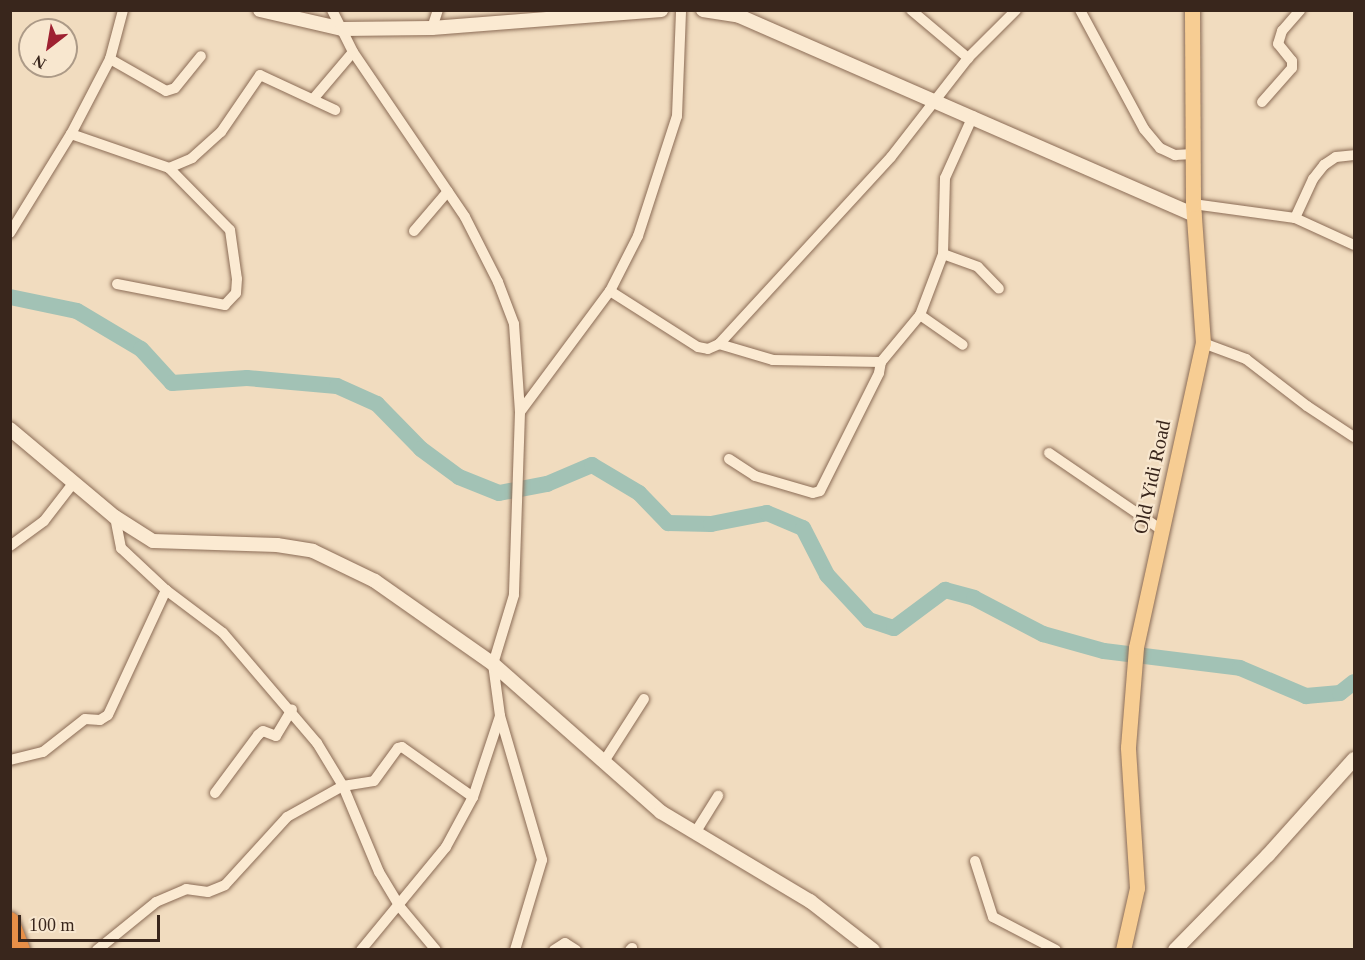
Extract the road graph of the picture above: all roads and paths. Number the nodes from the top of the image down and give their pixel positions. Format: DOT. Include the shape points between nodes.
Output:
graph roads {
  1 [pos="123,10"];
  2 [pos="260,10"];
  3 [pos="332,10"];
  4 [pos="438,10"];
  5 [pos="661,10"];
  6 [pos="681,10"];
  7 [pos="703,10"];
  8 [pos="911,10"];
  9 [pos="1016,10"];
  10 [pos="1080,10"];
  11 [pos="1192,10"];
  12 [pos="1300,10"];
  13 [pos="342,28"];
  14 [pos="432,28"];
  15 [pos="353,52"];
  16 [pos="201,56"];
  17 [pos="968,58"];
  18 [pos="110,59"];
  19 [pos="314,98"];
  20 [pos="938,101"];
  21 [pos="1262,102"];
  22 [pos="335,110"];
  23 [pos="973,117"];
  24 [pos="71,134"];
  25 [pos="1193,154"];
  26 [pos="1354,154"];
  27 [pos="169,168"];
  28 [pos="448,191"];
  29 [pos="1194,210"];
  30 [pos="1295,218"];
  31 [pos="414,231"];
  32 [pos="10,232"];
  33 [pos="1354,245"];
  34 [pos="943,254"];
  35 [pos="117,284"];
  36 [pos="999,289"];
  37 [pos="609,291"];
  38 [pos="920,315"];
  39 [pos="1203,343"];
  40 [pos="719,344"];
  41 [pos="963,345"];
  42 [pos="881,362"];
  43 [pos="520,412"];
  44 [pos="10,429"];
  45 [pos="1354,437"];
  46 [pos="1049,453"];
  47 [pos="729,459"];
  48 [pos="74,483"];
  49 [pos="115,517"];
  50 [pos="1162,530"];
  51 [pos="10,546"];
  52 [pos="166,590"];
  53 [pos="493,664"];
  54 [pos="644,699"];
  55 [pos="292,709"];
  56 [pos="500,716"];
  57 [pos="1354,759"];
  58 [pos="10,760"];
  59 [pos="603,763"];
  60 [pos="343,786"];
  61 [pos="215,793"];
  62 [pos="718,796"];
  63 [pos="473,797"];
  64 [pos="695,833"];
  65 [pos="975,861"];
  66 [pos="400,907"];
  67 [pos="10,921"];
  68 [pos="21,950"];
  69 [pos="97,950"];
  70 [pos="361,950"];
  71 [pos="436,950"];
  72 [pos="516,950"];
  73 [pos="554,950"];
  74 [pos="576,950"];
  75 [pos="873,950"];
  76 [pos="1056,950"];
  77 [pos="1123,950"];
  78 [pos="1175,950"];
  1 -- 18 [label="street"];
  2 -- 13 [label="street"];
  3 -- 13 [label="street"];
  4 -- 14 [label="street"];
  5 -- 14 [label="street"];
  6 -- 37 [label="street" via="677,116 638,236"];
  7 -- 20 [label="street" via="739,16"];
  8 -- 17 [label="street"];
  9 -- 17 [label="street"];
  10 -- 25 [label="street" via="1144,129 1160,148 1175,155"];
  11 -- 25 [label="main road, Old Yidi Road"];
  12 -- 21 [label="street" via="1282,31 1278,44 1292,61 1292,68"];
  13 -- 14 [label="street"];
  13 -- 15 [label="street"];
  15 -- 19 [label="street"];
  15 -- 28 [label="street"];
  16 -- 18 [label="street" via="175,88 166,92"];
  17 -- 20 [label="street"];
  18 -- 24 [label="street"];
  19 -- 22 [label="street"];
  19 -- 27 [label="street" via="260,75 221,132 192,158"];
  20 -- 23 [label="street"];
  20 -- 40 [label="street"];
  23 -- 29 [label="street"];
  23 -- 34 [label="street" via="945,178"];
  24 -- 27 [label="street"];
  24 -- 32 [label="street"];
  25 -- 29 [label="main road, Old Yidi Road"];
  26 -- 30 [label="street" via="1336,156 1324,165"];
  27 -- 35 [label="street" via="230,230 236,293 225,305"];
  28 -- 31 [label="street"];
  28 -- 43 [label="street" via="498,282 514,324"];
  29 -- 30 [label="street"];
  29 -- 39 [label="main road, Old Yidi Road"];
  30 -- 33 [label="street"];
  34 -- 36 [label="street" via="978,267"];
  34 -- 38 [label="street"];
  37 -- 40 [label="street" via="698,347 708,349"];
  37 -- 43 [label="street"];
  38 -- 41 [label="street"];
  38 -- 42 [label="street"];
  39 -- 45 [label="street" via="1246,359"];
  39 -- 50 [label="main road, Old Yidi Road"];
  40 -- 42 [label="street" via="773,360"];
  42 -- 47 [label="street" via="820,491 813,493 755,476"];
  43 -- 53 [label="street" via="514,595"];
  44 -- 48 [label="street"];
  46 -- 50 [label="street"];
  48 -- 49 [label="street"];
  48 -- 51 [label="street" via="44,521"];
  49 -- 52 [label="street" via="121,548"];
  49 -- 53 [label="street" via="140,535 168,543 277,544 313,551 375,581"];
  50 -- 77 [label="main road, Old Yidi Road" via="1135,655 1128,747 1137,888"];
  52 -- 55 [label="street" via="223,633"];
  52 -- 58 [label="street" via="108,716 100,720 85,718 43,752"];
  53 -- 56 [label="street"];
  53 -- 59 [label="street"];
  54 -- 59 [label="street"];
  55 -- 60 [label="street"];
  55 -- 61 [label="street" via="276,736 263,731 258,735"];
  56 -- 63 [label="street"];
  56 -- 72 [label="street" via="542,860"];
  57 -- 78 [label="street"];
  59 -- 64 [label="street" via="653,807"];
  60 -- 63 [label="street" via="374,781 395,750 402,747"];
  60 -- 66 [label="street" via="379,872"];
  60 -- 69 [label="street" via="287,817 225,885 208,892 186,889 156,902"];
  62 -- 64 [label="street"];
  63 -- 66 [label="street" via="446,847"];
  64 -- 75 [label="street" via="810,901"];
  65 -- 76 [label="street" via="993,917"];
  66 -- 70 [label="street"];
  66 -- 71 [label="street"];
  67 -- 68 [label="highway"];
  73 -- 74 [label="street" via="566,943"];
}
